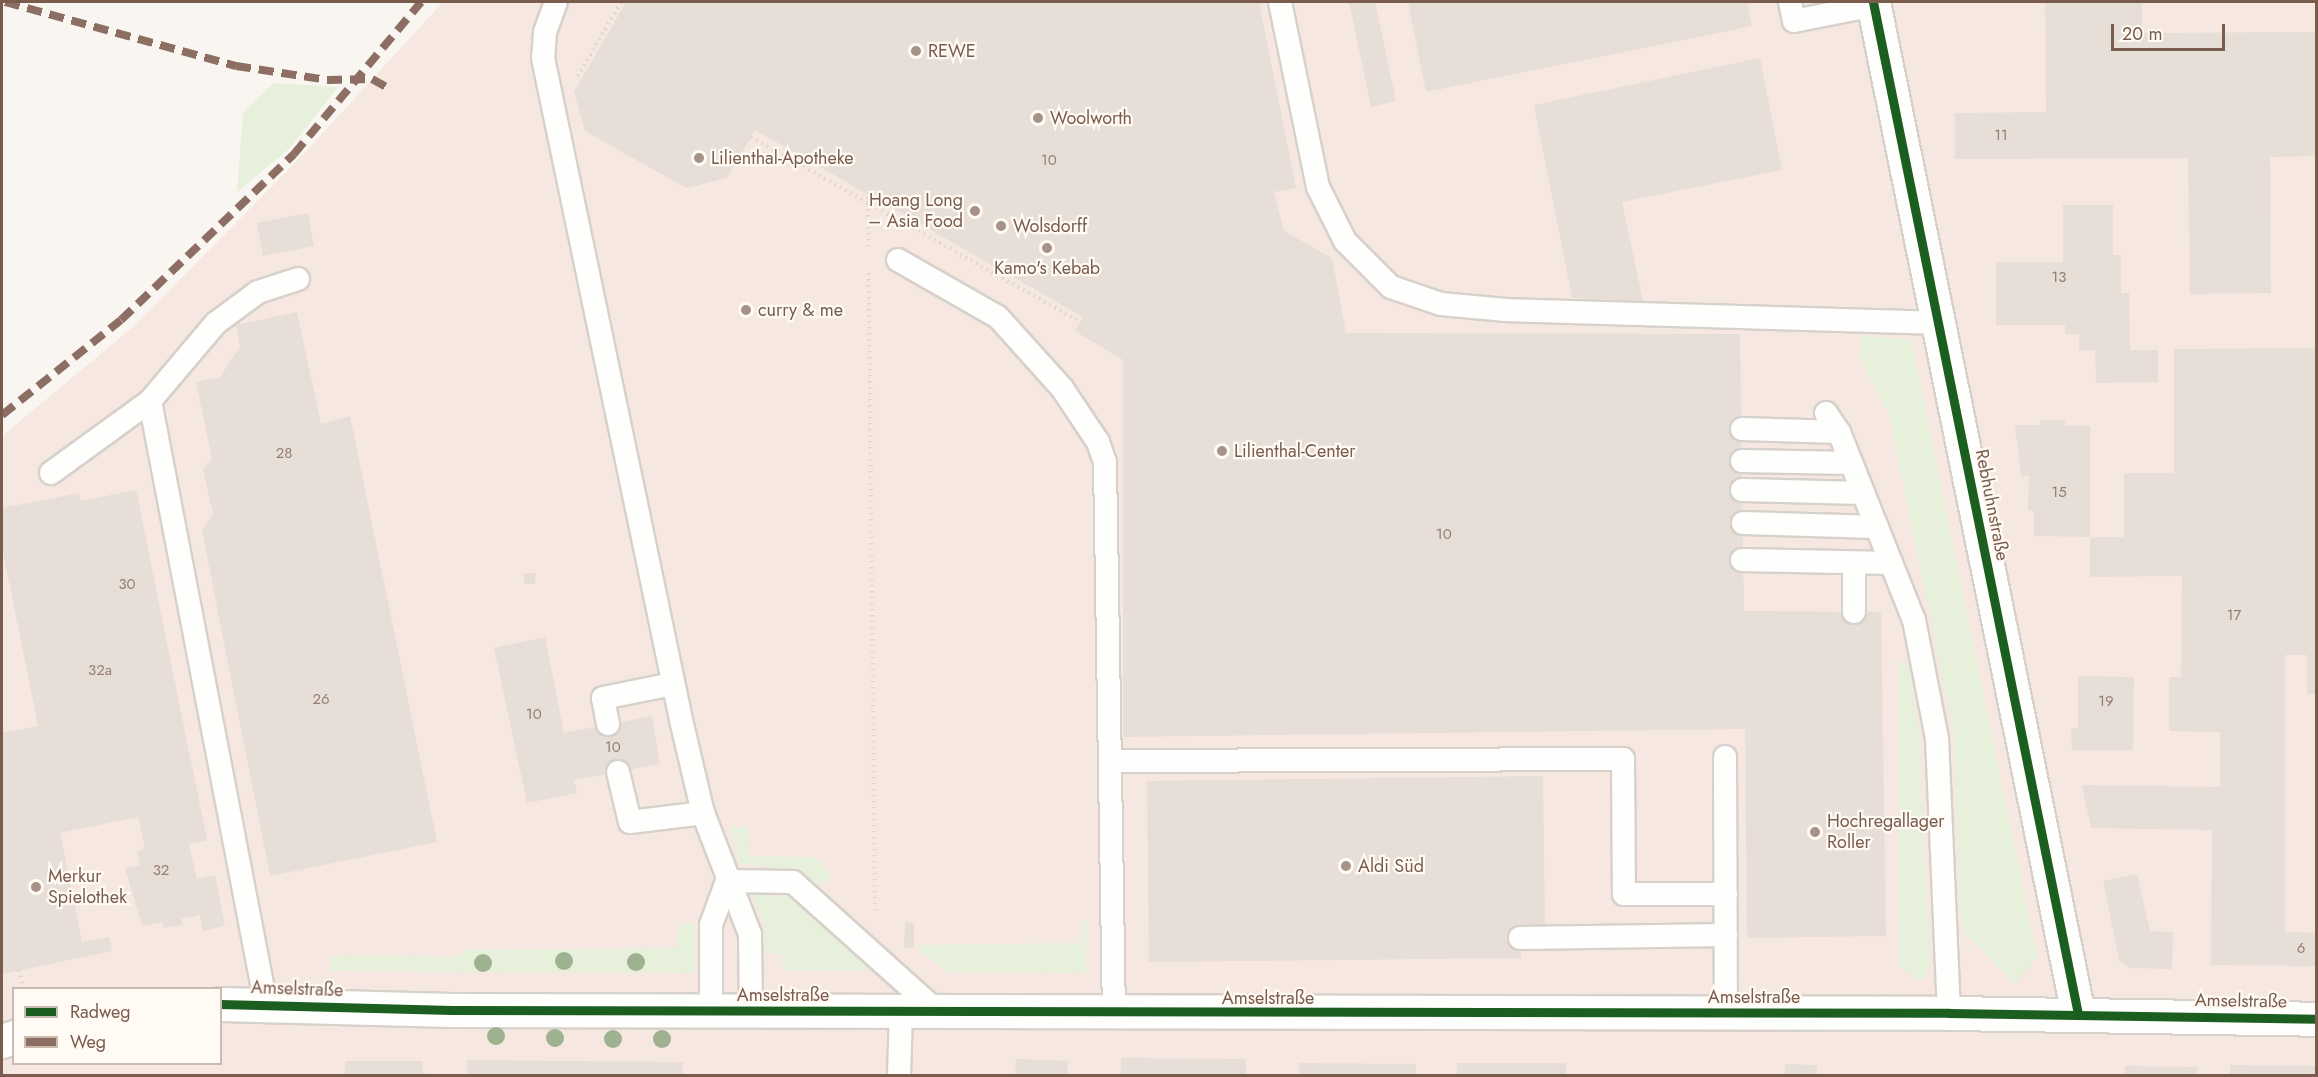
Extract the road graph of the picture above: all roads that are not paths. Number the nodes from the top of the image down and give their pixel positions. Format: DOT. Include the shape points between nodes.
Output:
graph roads {
  1 [pos="556,2"];
  2 [pos="1280,2"];
  3 [pos="1790,2"];
  4 [pos="1874,3"];
  5 [pos="898,260"];
  6 [pos="298,279"];
  7 [pos="1939,323"];
  8 [pos="150,401"];
  9 [pos="1826,413"];
  10 [pos="1742,429"];
  11 [pos="1839,432"];
  12 [pos="1742,461"];
  13 [pos="1851,463"];
  14 [pos="51,473"];
  15 [pos="1742,490"];
  16 [pos="1863,493"];
  17 [pos="1743,523"];
  18 [pos="1877,527"];
  19 [pos="1742,561"];
  20 [pos="1854,563"];
  21 [pos="1891,563"];
  22 [pos="1854,612"];
  23 [pos="673,684"];
  24 [pos="608,724"];
  25 [pos="1725,757"];
  26 [pos="1110,761"];
  27 [pos="618,772"];
  28 [pos="703,813"];
  29 [pos="727,881"];
  30 [pos="1726,894"];
  31 [pos="1726,934"];
  32 [pos="1520,938"];
  33 [pos="222,1004"];
  34 [pos="266,1005"];
  35 [pos="711,1011"];
  36 [pos="751,1011"];
  37 [pos="901,1013"];
  38 [pos="939,1013"];
  39 [pos="1949,1013"];
  40 [pos="1114,1014"];
  41 [pos="1726,1014"];
  42 [pos="2078,1014"];
  43 [pos="2316,1018"];
  44 [pos="899,1076"];
  1 -- 23 [label="lane" via="544,32 543,58"];
  2 -- 7 [label="lane" via="1318,188 1345,241 1391,287 1441,304 1506,310"];
  3 -- 4 [label="lane" via="1794,21"];
  4 -- 7 [label="street, Rebhuhnstraße"];
  5 -- 26 [label="lane" via="998,317 1062,388 1098,442 1105,462"];
  6 -- 8 [label="lane" via="258,292 216,323"];
  7 -- 42 [label="street, Rebhuhnstraße"];
  8 -- 14 [label="lane"];
  8 -- 34 [label="lane"];
  9 -- 11 [label="lane"];
  10 -- 11 [label="lane"];
  11 -- 13 [label="lane"];
  12 -- 13 [label="lane"];
  13 -- 16 [label="lane"];
  15 -- 16 [label="lane"];
  16 -- 18 [label="lane"];
  17 -- 18 [label="lane"];
  18 -- 21 [label="lane"];
  19 -- 20 [label="lane"];
  20 -- 21 [label="lane"];
  20 -- 22 [label="lane"];
  21 -- 39 [label="lane" via="1914,620 1937,738"];
  23 -- 24 [label="lane" via="603,698"];
  23 -- 28 [label="lane"];
  25 -- 30 [label="lane"];
  26 -- 30 [label="lane" via="1623,759 1624,894"];
  26 -- 40 [label="lane"];
  27 -- 28 [label="lane" via="630,822"];
  28 -- 29 [label="lane"];
  29 -- 35 [label="lane" via="711,925"];
  29 -- 36 [label="lane" via="750,934"];
  29 -- 38 [label="lane" via="793,882"];
  30 -- 31 [label="lane"];
  31 -- 32 [label="lane"];
  31 -- 41 [label="lane"];
  33 -- 34 [label="street, Amselstraße"];
  34 -- 35 [label="street, Amselstraße"];
  35 -- 36 [label="street, Amselstraße"];
  36 -- 37 [label="street, Amselstraße"];
  37 -- 38 [label="street, Amselstraße"];
  37 -- 44 [label="lane"];
  38 -- 40 [label="street, Amselstraße"];
  39 -- 41 [label="street, Amselstraße"];
  39 -- 42 [label="street, Amselstraße"];
  40 -- 41 [label="street, Amselstraße"];
  42 -- 43 [label="street, Amselstraße"];
}
